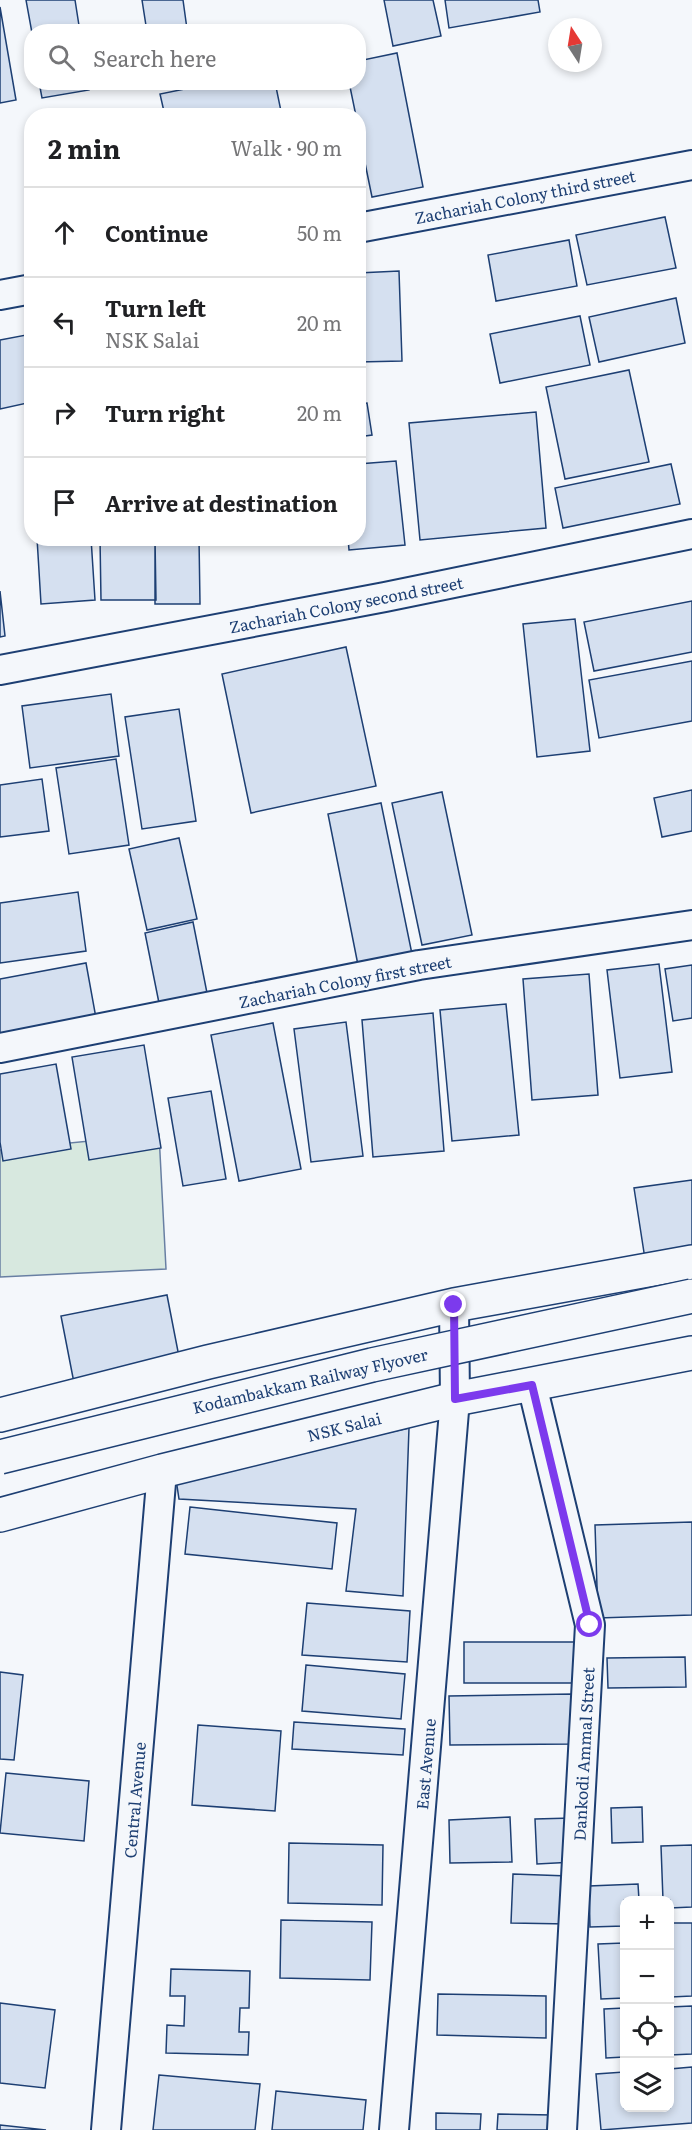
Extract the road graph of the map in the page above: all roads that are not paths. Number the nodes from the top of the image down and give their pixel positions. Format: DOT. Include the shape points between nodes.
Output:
graph roads {
  1 [pos="692,165"];
  2 [pos="366,226"];
  3 [pos="24,290"];
  4 [pos="0,295"];
  5 [pos="692,534"];
  6 [pos="0,670"];
  7 [pos="692,925"];
  8 [pos="0,1048"];
  9 [pos="692,1262"];
  10 [pos="692,1296"];
  11 [pos="454,1305"];
  12 [pos="692,1353"];
  13 [pos="532,1385"];
  14 [pos="455,1399"];
  15 [pos="0,1415"];
  16 [pos="0,1457"];
  17 [pos="162,1471"];
  18 [pos="0,1515"];
  19 [pos="106,2130"];
  20 [pos="394,2130"];
  21 [pos="562,2130"];
  1 -- 2 [label="street, Zachariah Colony third street"];
  3 -- 4 [label="street"];
  5 -- 6 [label="street, Zachariah Colony second street"];
  7 -- 8 [label="street, Zachariah Colony first street" via="420,965"];
  9 -- 11 [label="street"];
  10 -- 16 [label="street, Kodambakkam Railway Flyover, bridge" via="372,1365"];
  11 -- 14 [label="street, East Avenue"];
  11 -- 15 [label="street"];
  12 -- 13 [label="street, NSK Salai"];
  13 -- 14 [label="street, NSK Salai"];
  13 -- 21 [label="street, Dankodi Ammal Street" via="590,1625"];
  14 -- 17 [label="street, NSK Salai"];
  14 -- 20 [label="street, East Avenue"];
  17 -- 18 [label="street, NSK Salai"];
  17 -- 19 [label="street, Central Avenue"];
}
